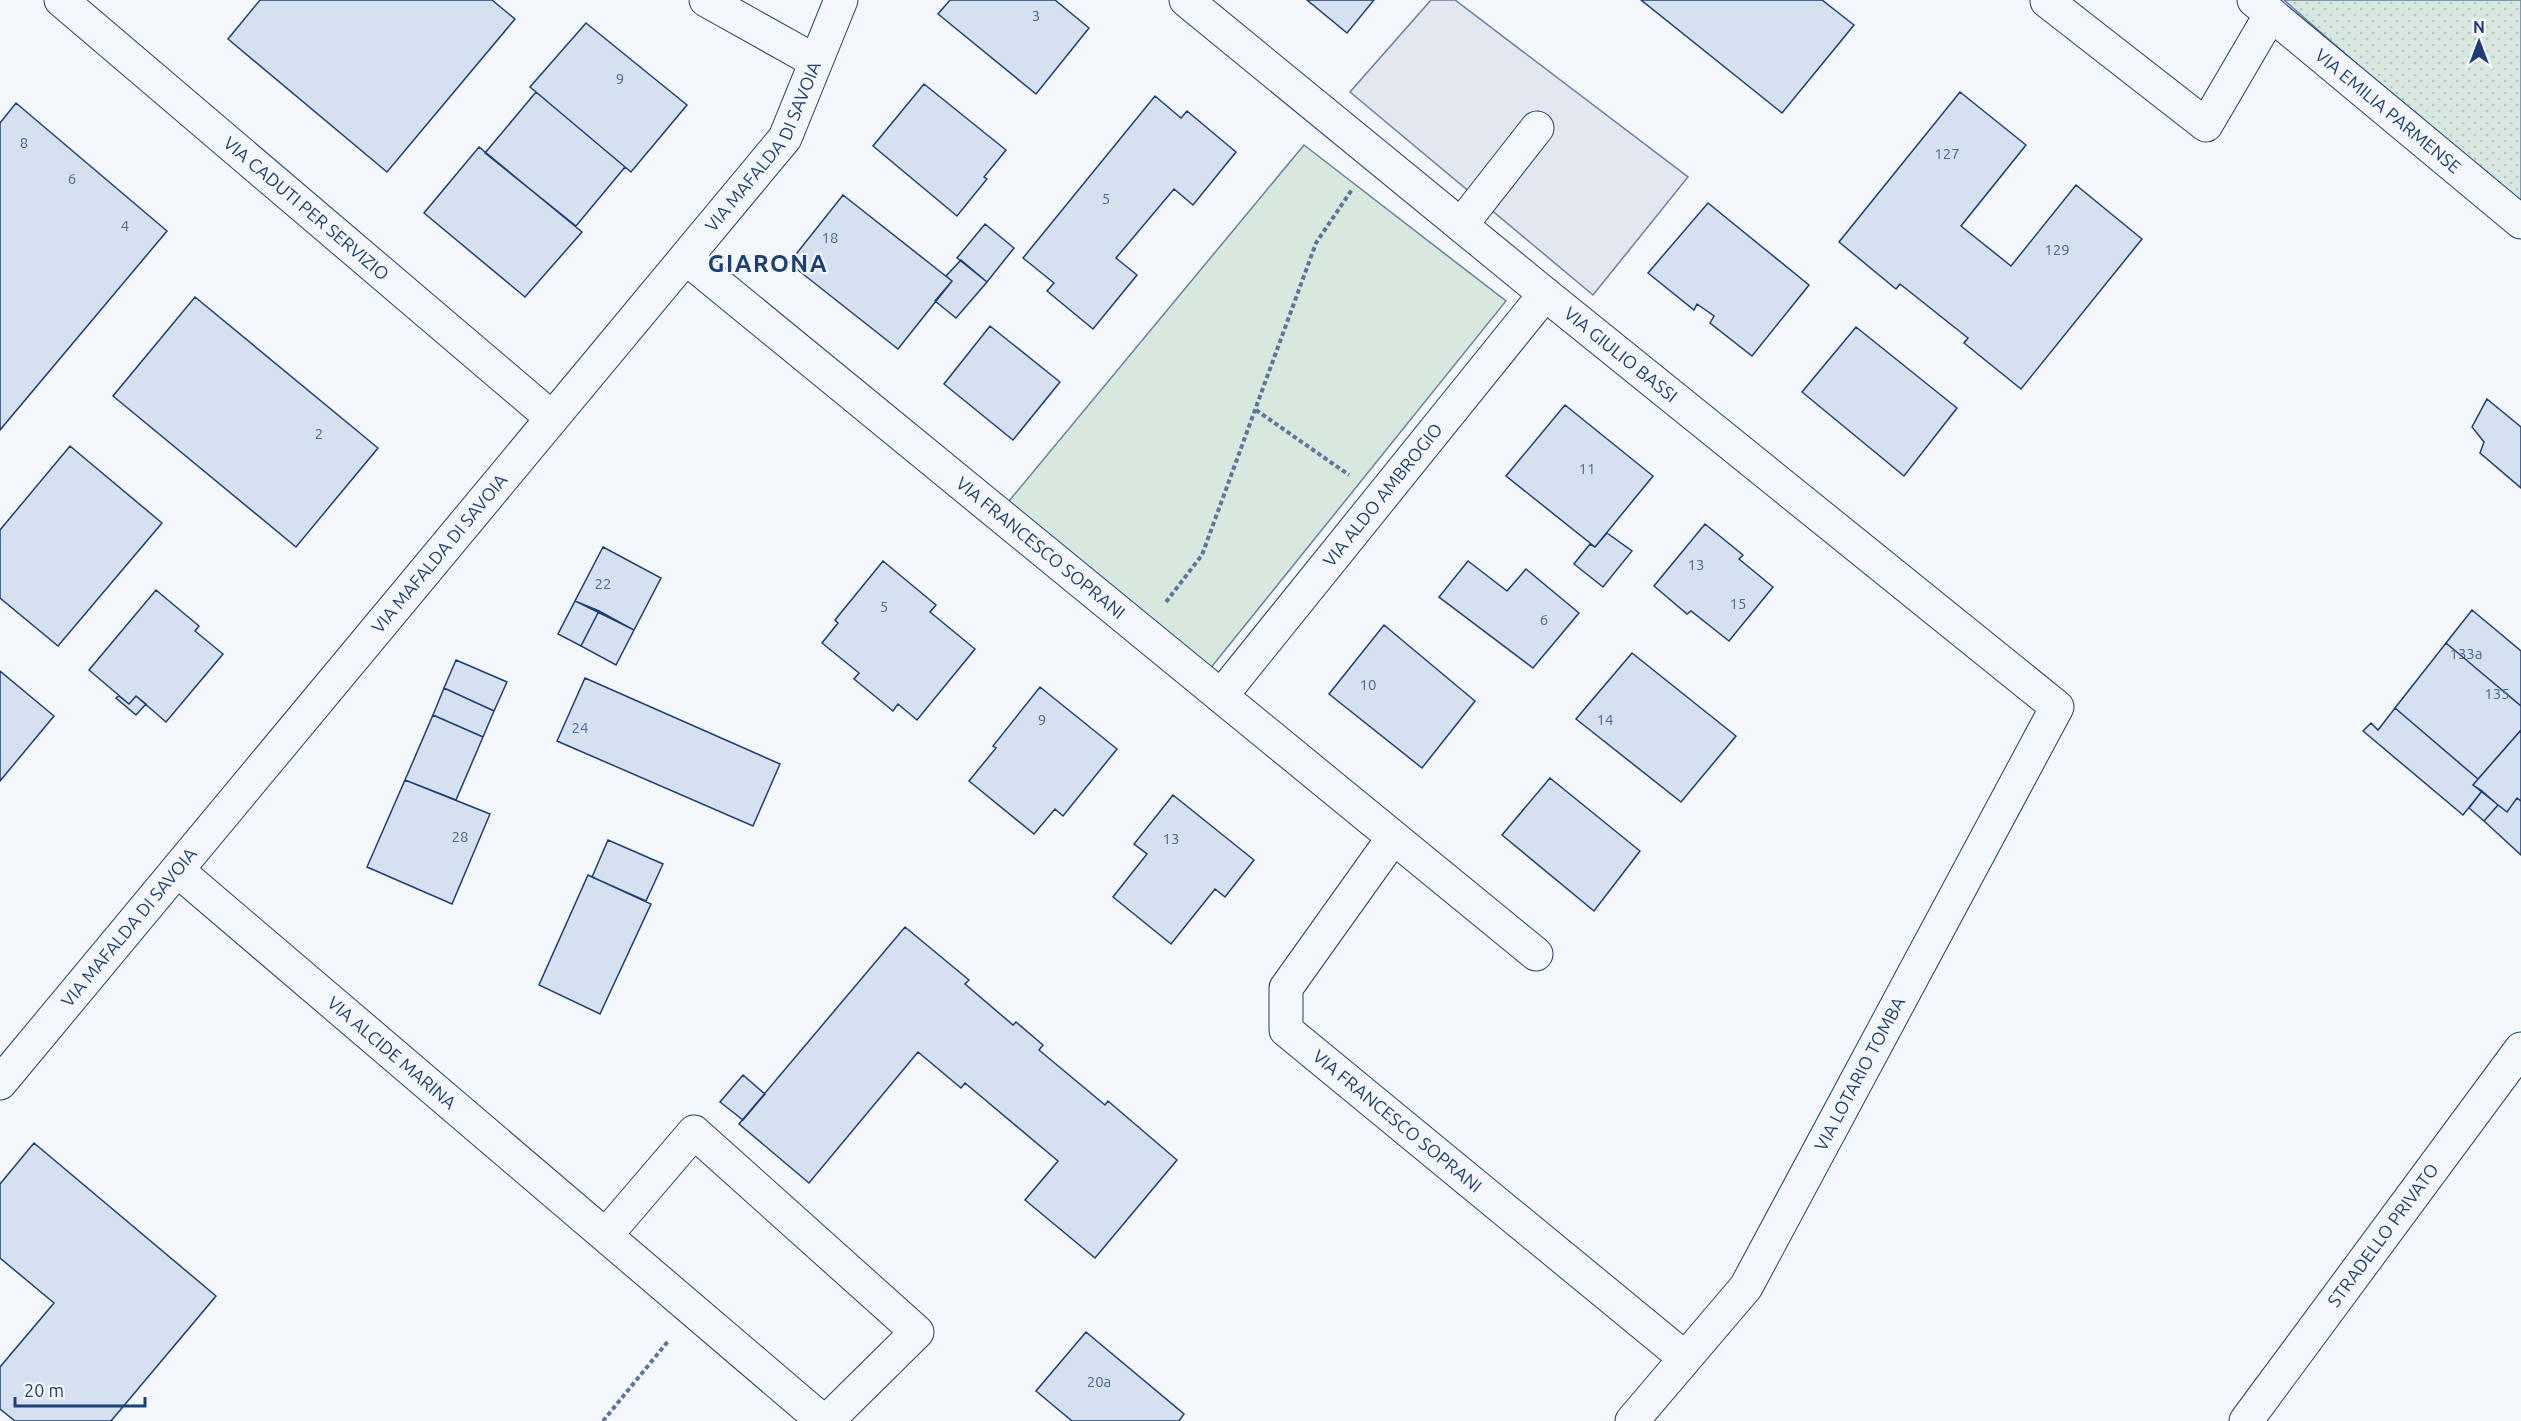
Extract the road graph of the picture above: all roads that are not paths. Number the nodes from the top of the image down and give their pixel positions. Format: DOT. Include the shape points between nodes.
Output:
graph roads {
  1 [pos="61,0"];
  2 [pos="706,0"];
  3 [pos="841,0"];
  4 [pos="1186,0"];
  5 [pos="2047,1"];
  6 [pos="2263,7"];
  7 [pos="815,61"];
  8 [pos="1537,128"];
  9 [pos="2521,222"];
  10 [pos="1461,225"];
  11 [pos="686,258"];
  12 [pos="1545,294"];
  13 [pos="552,418"];
  14 [pos="1221,696"];
  15 [pos="2058,707"];
  16 [pos="1394,838"];
  17 [pos="177,870"];
  18 [pos="1536,954"];
  19 [pos="2521,1049"];
  20 [pos="4,1071"];
  21 [pos="606,1235"];
  22 [pos="1685,1358"];
  23 [pos="825,1421"];
  24 [pos="1632,1421"];
  25 [pos="2246,1421"];
  1 -- 13 [label="street, VIA CADUTI PER SERVIZIO"];
  2 -- 7 [label="street"];
  3 -- 7 [label="street, VIA MAFALDA DI SAVOIA"];
  4 -- 10 [label="street, VIA GIULIO BASSI"];
  5 -- 6 [label="street" via="2206,125"];
  6 -- 9 [label="street, VIA EMILIA PARMENSE"];
  7 -- 11 [label="street, VIA MAFALDA DI SAVOIA" via="785,138"];
  8 -- 10 [label="street"];
  10 -- 12 [label="street, VIA GIULIO BASSI"];
  11 -- 13 [label="street, VIA MAFALDA DI SAVOIA"];
  11 -- 14 [label="street, VIA FRANCESCO SOPRANI"];
  12 -- 14 [label="street, VIA ALDO AMBROGIO"];
  12 -- 15 [label="street, VIA GIULIO BASSI"];
  13 -- 17 [label="street, VIA MAFALDA DI SAVOIA"];
  14 -- 16 [label="street, VIA FRANCESCO SOPRANI"];
  15 -- 22 [label="street, VIA LOTARIO TOMBA" via="1746,1287"];
  16 -- 18 [label="street, VIA FRANCESCO SOPRANI"];
  16 -- 22 [label="street, VIA FRANCESCO SOPRANI" via="1286,988 1286,1030"];
  17 -- 20 [label="street, VIA MAFALDA DI SAVOIA"];
  17 -- 21 [label="street, VIA ALCIDE MARINA"];
  19 -- 25 [label="street, STRADELLO PRIVATO"];
  21 -- 23 [label="street, VIA ALCIDE MARINA"];
  21 -- 23 [label="street" via="693,1132 917,1332"];
  22 -- 24 [label="street, VIA LOTARIO TOMBA"];
}
